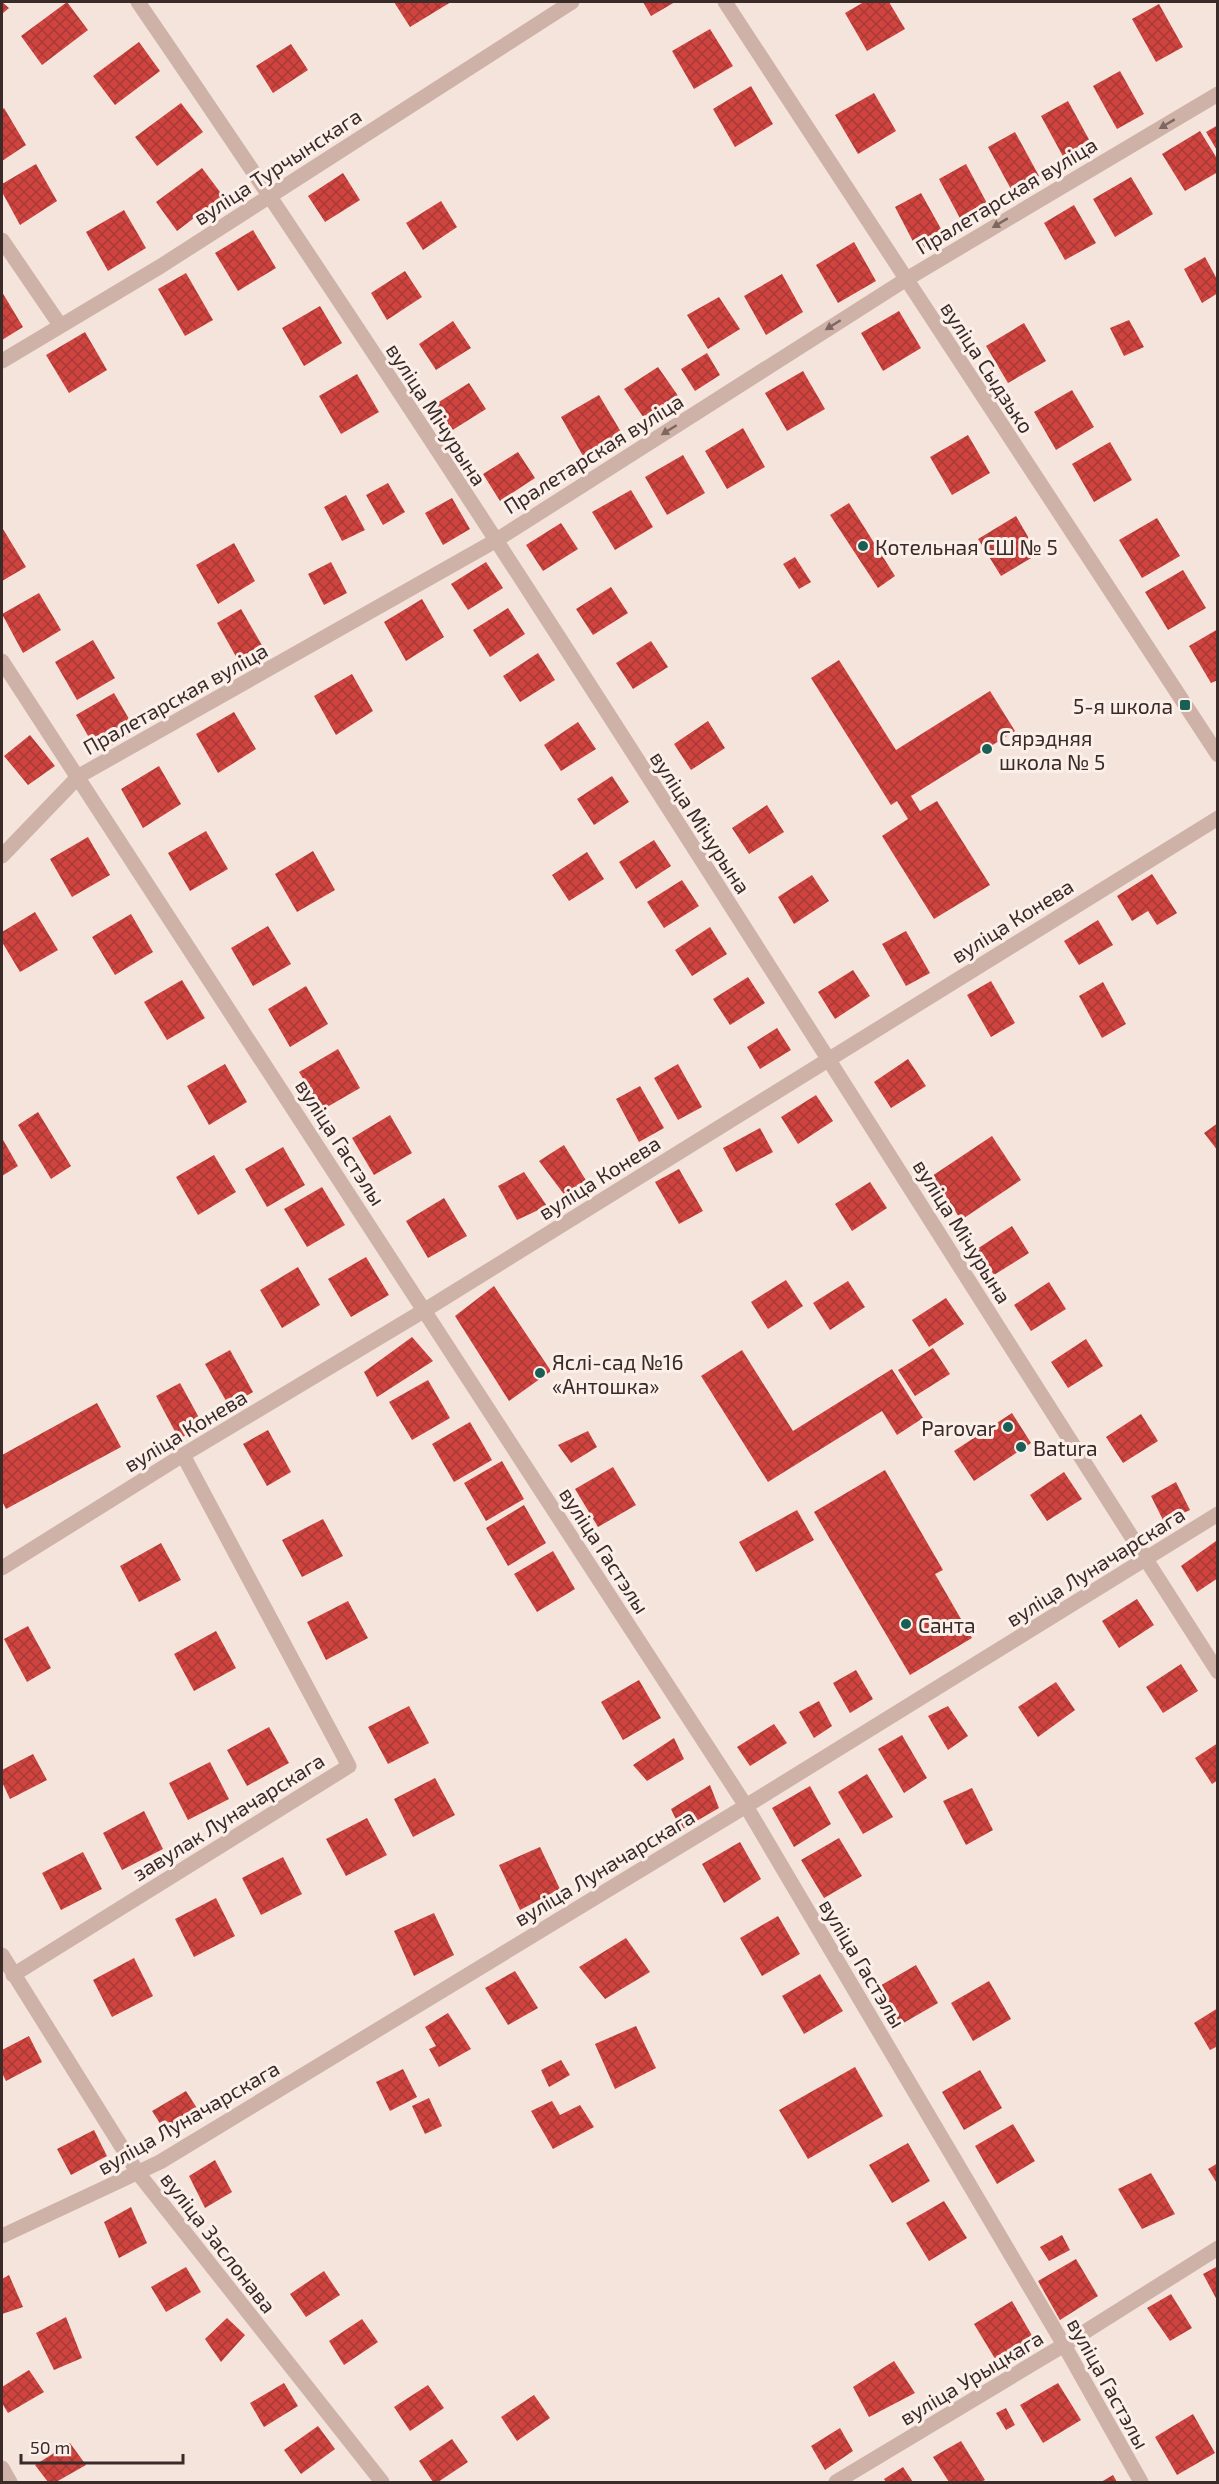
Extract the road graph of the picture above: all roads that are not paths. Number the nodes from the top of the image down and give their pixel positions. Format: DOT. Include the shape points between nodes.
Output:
graph roads {
  1 [pos="138,2"];
  2 [pos="572,2"];
  3 [pos="725,2"];
  4 [pos="1218,94"];
  5 [pos="270,194"];
  6 [pos="2,240"];
  7 [pos="905,280"];
  8 [pos="60,325"];
  9 [pos="2,361"];
  10 [pos="495,541"];
  11 [pos="2,661"];
  12 [pos="1218,755"];
  13 [pos="79,776"];
  14 [pos="1218,818"];
  15 [pos="2,856"];
  16 [pos="828,1058"];
  17 [pos="425,1310"];
  18 [pos="183,1455"];
  19 [pos="1218,1514"];
  20 [pos="1146,1560"];
  21 [pos="2,1568"];
  22 [pos="1218,1672"];
  23 [pos="746,1806"];
  24 [pos="2,1955"];
  25 [pos="13,1975"];
  26 [pos="138,2173"];
  27 [pos="2,2236"];
  28 [pos="1218,2248"];
  29 [pos="1064,2345"];
  30 [pos="2,2468"];
  31 [pos="10,2482"];
  32 [pos="382,2482"];
  33 [pos="836,2482"];
  34 [pos="1141,2482"];
  1 -- 5 [label="street, вуліца Мічурына"];
  2 -- 5 [label="street, вуліца Турчынскага"];
  3 -- 7 [label="street, вуліца Сыдзько"];
  4 -- 7 [label="street, Пралетарская вуліца, one-way"];
  5 -- 8 [label="street, вуліца Турчынскага" via="161,266"];
  5 -- 10 [label="street, вуліца Мічурына"];
  6 -- 8 [label="street"];
  7 -- 10 [label="street, Пралетарская вуліца, one-way"];
  7 -- 12 [label="street, вуліца Сыдзько"];
  8 -- 9 [label="street, вуліца Турчынскага"];
  10 -- 13 [label="street, Пралетарская вуліца"];
  10 -- 16 [label="street, вуліца Мічурына"];
  11 -- 13 [label="street, вуліца Гастэлы"];
  13 -- 15 [label="street, Пралетарская вуліца"];
  13 -- 17 [label="street, вуліца Гастэлы"];
  14 -- 16 [label="street, вуліца Конева"];
  16 -- 17 [label="street, вуліца Конева"];
  16 -- 20 [label="street, вуліца Мічурына"];
  17 -- 18 [label="street, вуліца Конева"];
  17 -- 23 [label="street, вуліца Гастэлы"];
  18 -- 21 [label="street, вуліца Конева"];
  18 -- 25 [label="street, завулак Луначарскага" via="348,1766"];
  19 -- 20 [label="street, вуліца Луначарскага"];
  20 -- 22 [label="street, вуліца Мічурына"];
  20 -- 23 [label="street, вуліца Луначарскага"];
  23 -- 26 [label="street, вуліца Луначарскага"];
  23 -- 29 [label="street, вуліца Гастэлы"];
  24 -- 25 [label="street, вуліца Заслонава"];
  25 -- 26 [label="street, вуліца Заслонава"];
  26 -- 27 [label="street, вуліца Луначарскага"];
  26 -- 32 [label="street, вуліца Заслонава"];
  28 -- 29 [label="street, вуліца Урыцкага"];
  29 -- 33 [label="street, вуліца Урыцкага"];
  29 -- 34 [label="street, вуліца Гастэлы"];
  30 -- 31 [label="street"];
}
